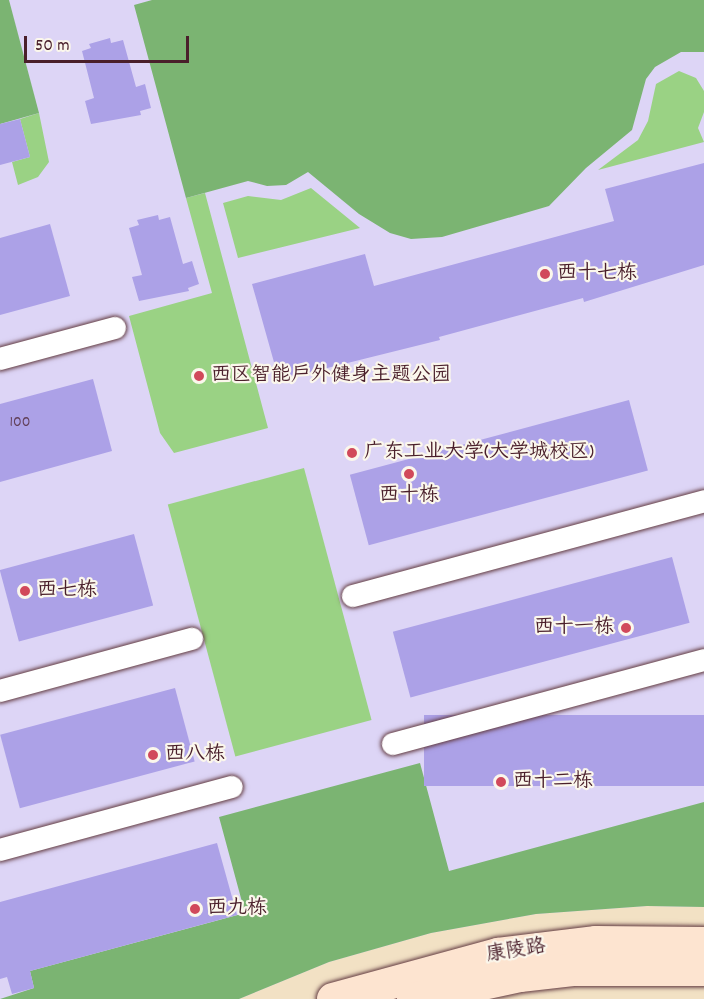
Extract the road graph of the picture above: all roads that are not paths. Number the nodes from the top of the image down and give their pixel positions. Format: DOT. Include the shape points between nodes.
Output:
graph roads {
  1 [pos="115,328"];
  2 [pos="0,359"];
  3 [pos="704,501"];
  4 [pos="353,596"];
  5 [pos="192,639"];
  6 [pos="704,660"];
  7 [pos="0,691"];
  8 [pos="393,744"];
  9 [pos="232,787"];
  10 [pos="0,850"];
  11 [pos="704,943"];
  12 [pos="704,970"];
  13 [pos="333,999"];
  14 [pos="413,999"];
  1 -- 2 [label="street"];
  3 -- 4 [label="street"];
  5 -- 7 [label="street"];
  6 -- 8 [label="street"];
  9 -- 10 [label="street"];
  11 -- 13 [label="street, 康陵路" via="596,942 498,954"];
  12 -- 14 [label="street, 康陵路" via="573,970 509,978"];
}
